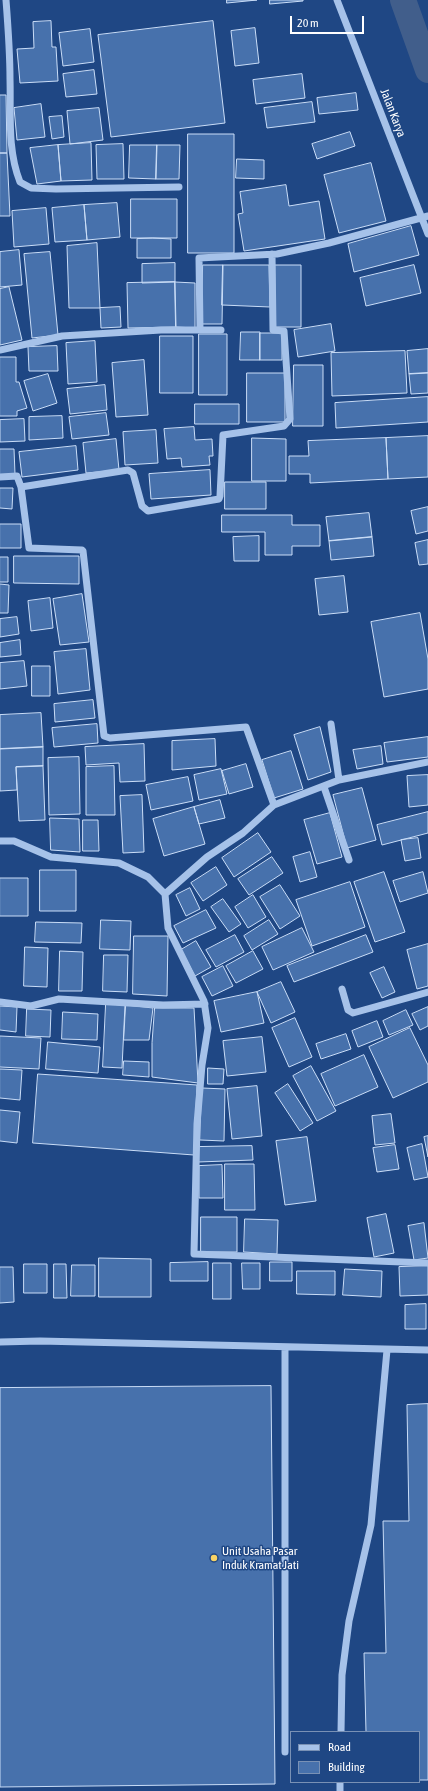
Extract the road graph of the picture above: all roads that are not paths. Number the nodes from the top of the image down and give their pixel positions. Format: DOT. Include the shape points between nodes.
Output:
graph roads {
  1 [pos="6,0"];
  2 [pos="337,0"];
  3 [pos="179,187"];
  4 [pos="425,217"];
  5 [pos="428,234"];
  6 [pos="272,254"];
  7 [pos="200,330"];
  8 [pos="221,330"];
  9 [pos="0,350"];
  10 [pos="0,477"];
  11 [pos="21,487"];
  12 [pos="331,724"];
  13 [pos="428,762"];
  14 [pos="339,780"];
  15 [pos="324,787"];
  16 [pos="274,805"];
  17 [pos="0,841"];
  18 [pos="349,860"];
  19 [pos="165,894"];
  20 [pos="342,989"];
  21 [pos="428,992"];
  22 [pos="0,1002"];
  23 [pos="205,1004"];
  24 [pos="428,1263"];
  25 [pos="0,1342"];
  26 [pos="285,1348"];
  27 [pos="387,1350"];
  28 [pos="428,1350"];
  29 [pos="341,1731"];
  30 [pos="285,1752"];
  1 -- 3 [label="street" via="10,80 9,123 15,168 20,182 31,188 56,190"];
  2 -- 4 [label="street, Jalan Karya"];
  4 -- 5 [label="street, Jalan Karya"];
  4 -- 6 [label="street" via="329,243"];
  6 -- 7 [label="street" via="199,258"];
  6 -- 11 [label="street" via="273,330 284,331 290,420 284,426 224,435 219,499 148,511 142,506 132,473 128,470"];
  7 -- 8 [label="street"];
  7 -- 9 [label="street" via="62,336"];
  10 -- 11 [label="street" via="17,476"];
  11 -- 16 [label="street" via="29,548 83,551 104,736 110,738 246,727"];
  12 -- 14 [label="street"];
  13 -- 14 [label="street"];
  14 -- 15 [label="street"];
  15 -- 16 [label="street"];
  15 -- 18 [label="street"];
  16 -- 19 [label="street" via="243,833 207,857"];
  17 -- 19 [label="street" via="14,841 51,857 119,863 148,877"];
  19 -- 23 [label="street" via="168,928"];
  20 -- 21 [label="street" via="348,1010 353,1013"];
  22 -- 23 [label="street" via="31,1006 59,999 163,1006"];
  23 -- 24 [label="street" via="208,1034 202,1065 197,1124 194,1254"];
  25 -- 26 [label="street"];
  26 -- 27 [label="street"];
  26 -- 30 [label="street"];
  27 -- 28 [label="street"];
  27 -- 29 [label="street" via="371,1525 349,1621 342,1675"];
}
